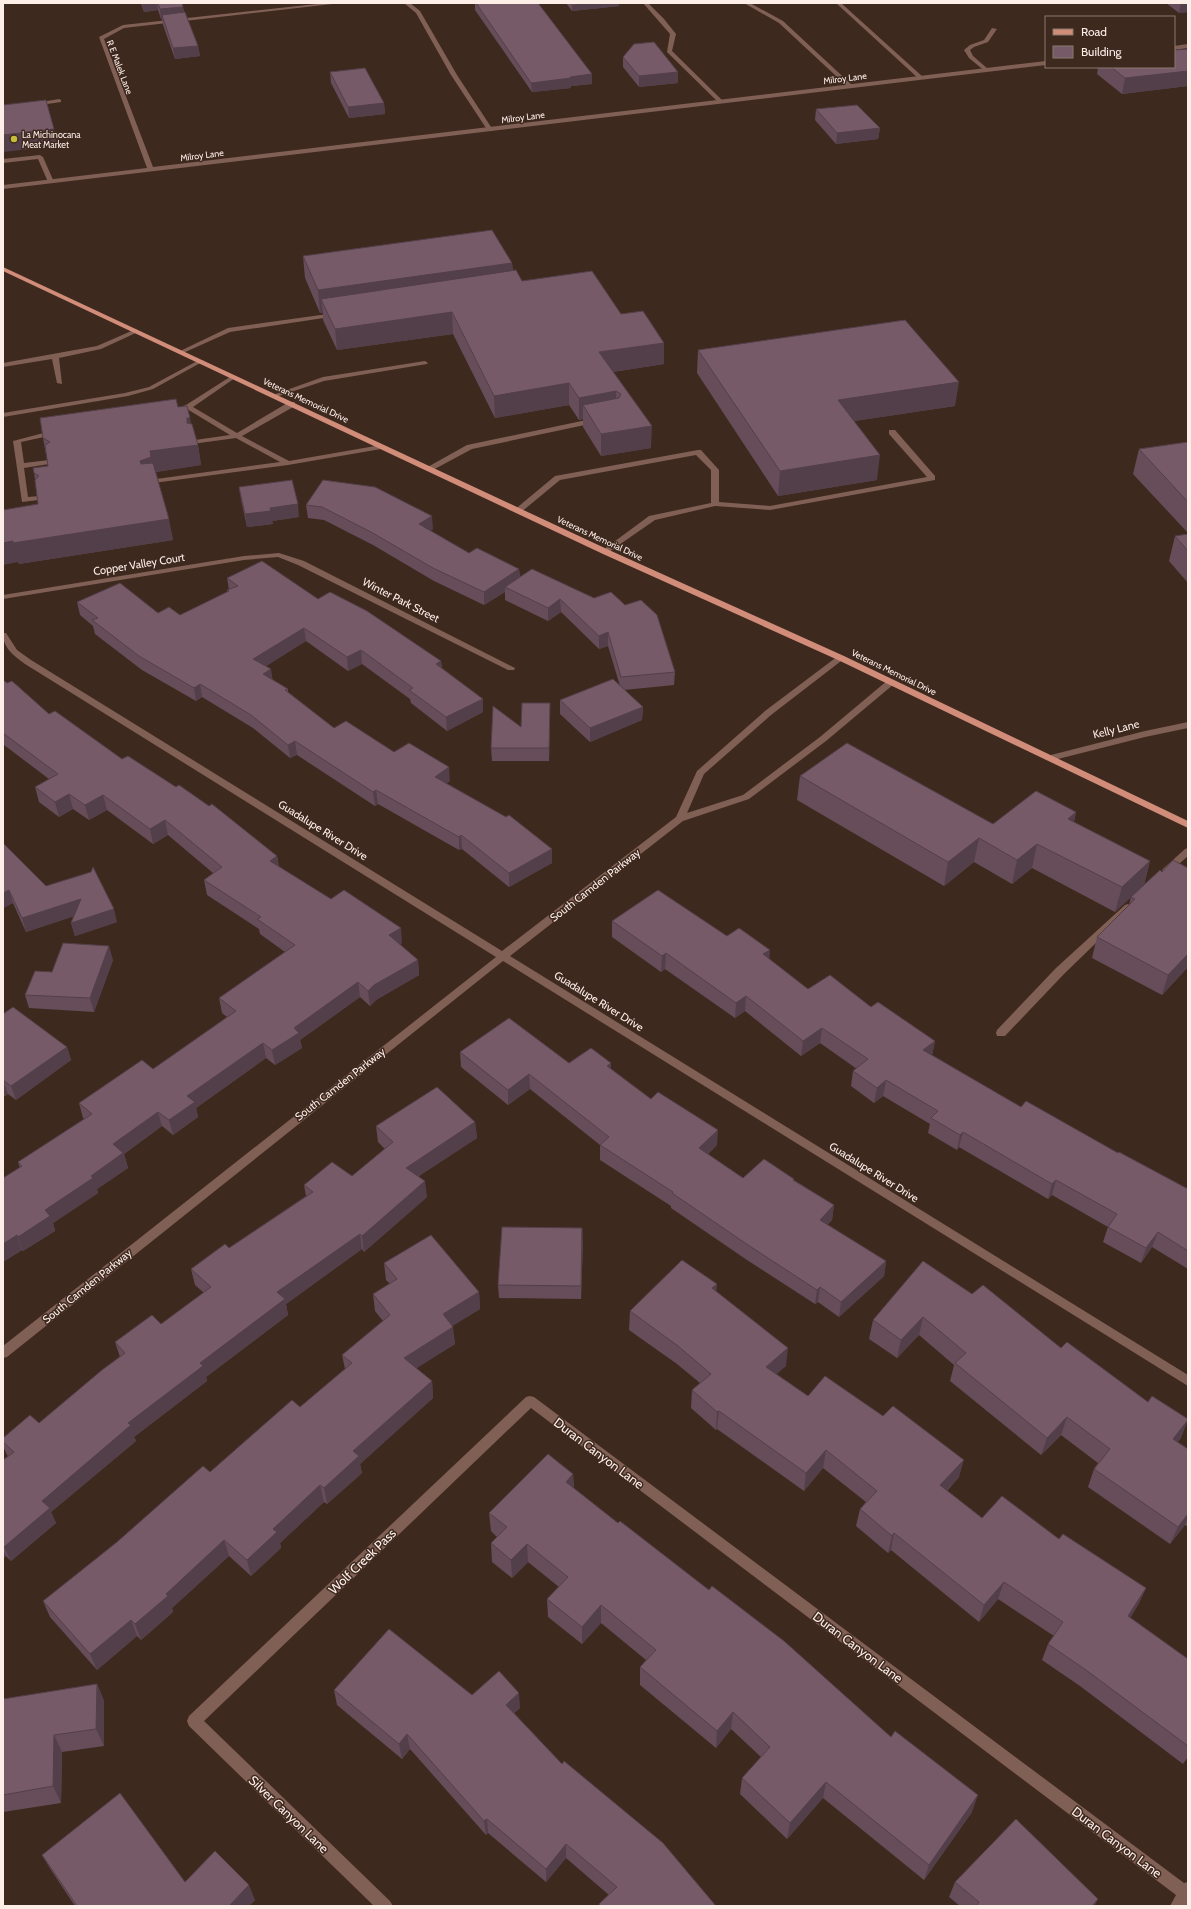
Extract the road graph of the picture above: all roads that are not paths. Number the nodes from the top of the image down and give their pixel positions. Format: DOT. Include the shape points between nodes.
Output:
graph roads {
  1 [pos="339,3"];
  2 [pos="406,3"];
  3 [pos="645,3"];
  4 [pos="746,3"];
  5 [pos="838,3"];
  6 [pos="994,30"];
  7 [pos="1187,47"];
  8 [pos="1175,48"];
  9 [pos="1045,63"];
  10 [pos="986,70"];
  11 [pos="921,78"];
  12 [pos="851,86"];
  13 [pos="59,101"];
  14 [pos="721,102"];
  15 [pos="24,104"];
  16 [pos="490,130"];
  17 [pos="3,161"];
  18 [pos="152,170"];
  19 [pos="51,182"];
  20 [pos="3,188"];
  21 [pos="3,269"];
  22 [pos="344,313"];
  23 [pos="136,331"];
  24 [pos="181,352"];
  25 [pos="55,357"];
  26 [pos="201,362"];
  27 [pos="425,363"];
  28 [pos="3,365"];
  29 [pos="233,376"];
  30 [pos="60,383"];
  31 [pos="274,396"];
  32 [pos="292,404"];
  33 [pos="188,407"];
  34 [pos="165,412"];
  35 [pos="3,415"];
  36 [pos="607,418"];
  37 [pos="63,430"];
  38 [pos="892,432"];
  39 [pos="237,436"];
  40 [pos="195,442"];
  41 [pos="381,447"];
  42 [pos="49,462"];
  43 [pos="288,462"];
  44 [pos="21,466"];
  45 [pos="428,469"];
  46 [pos="149,482"];
  47 [pos="39,498"];
  48 [pos="715,504"];
  49 [pos="518,510"];
  50 [pos="606,552"];
  51 [pos="279,555"];
  52 [pos="3,597"];
  53 [pos="3,635"];
  54 [pos="841,658"];
  55 [pos="511,668"];
  56 [pos="891,682"];
  57 [pos="1188,725"];
  58 [pos="1050,758"];
  59 [pos="680,819"];
  60 [pos="1188,824"];
  61 [pos="1188,851"];
  62 [pos="1161,877"];
  63 [pos="1138,898"];
  64 [pos="503,956"];
  65 [pos="1001,1033"];
  66 [pos="3,1353"];
  67 [pos="1188,1381"];
  68 [pos="530,1401"];
  69 [pos="194,1721"];
  70 [pos="1185,1896"];
  71 [pos="385,1906"];
  1 -- 18 [label="street, R E Malek Lane" via="123,27 101,38"];
  2 -- 16 [label="street" via="418,12 454,75"];
  3 -- 14 [label="street" via="673,34 670,51"];
  4 -- 12 [label="street" via="781,22"];
  5 -- 11 [label="street"];
  6 -- 10 [label="street" via="986,41 968,50 971,57"];
  7 -- 8 [label="street"];
  9 -- 10 [label="street, Milroy Lane"];
  10 -- 11 [label="street, Milroy Lane"];
  11 -- 12 [label="street, Milroy Lane"];
  12 -- 14 [label="street, Milroy Lane"];
  13 -- 15 [label="street"];
  14 -- 16 [label="street, Milroy Lane"];
  16 -- 18 [label="street, Milroy Lane"];
  17 -- 19 [label="street" via="40,157"];
  18 -- 19 [label="street, Milroy Lane"];
  19 -- 20 [label="street, Milroy Lane"];
  21 -- 23 [label="main road, Veterans Memorial Drive"];
  22 -- 24 [label="street" via="228,330"];
  23 -- 24 [label="main road, Veterans Memorial Drive"];
  23 -- 25 [label="street" via="99,348"];
  24 -- 26 [label="main road, Veterans Memorial Drive"];
  25 -- 28 [label="street"];
  25 -- 30 [label="street"];
  26 -- 29 [label="main road, Veterans Memorial Drive"];
  26 -- 35 [label="street" via="151,388 126,395"];
  27 -- 31 [label="street" via="323,379"];
  29 -- 31 [label="main road, Veterans Memorial Drive"];
  29 -- 33 [label="street"];
  31 -- 32 [label="main road, Veterans Memorial Drive"];
  32 -- 39 [label="street"];
  32 -- 41 [label="main road, Veterans Memorial Drive"];
  33 -- 34 [label="street"];
  33 -- 39 [label="street"];
  36 -- 45 [label="street" via="470,447"];
  37 -- 44 [label="street" via="18,441"];
  38 -- 48 [label="street" via="932,478 770,508"];
  39 -- 40 [label="street"];
  39 -- 43 [label="street"];
  41 -- 43 [label="street"];
  41 -- 45 [label="main road, Veterans Memorial Drive"];
  42 -- 44 [label="street"];
  43 -- 46 [label="street"];
  44 -- 47 [label="street" via="25,500"];
  45 -- 49 [label="main road, Veterans Memorial Drive"];
  48 -- 49 [label="street" via="715,470 698,452 558,478"];
  48 -- 50 [label="street" via="652,518"];
  49 -- 50 [label="main road, Veterans Memorial Drive"];
  50 -- 54 [label="main road, Veterans Memorial Drive"];
  51 -- 52 [label="street, Copper Valley Court" via="244,558"];
  51 -- 55 [label="street, Winter Park Street" via="302,563"];
  53 -- 64 [label="street, Guadalupe River Drive" via="14,652 28,662"];
  54 -- 56 [label="main road, Veterans Memorial Drive"];
  54 -- 59 [label="street, South Camden Parkway" via="768,713 700,773"];
  56 -- 58 [label="main road, Veterans Memorial Drive"];
  56 -- 59 [label="street, South Camden Parkway" via="823,739 746,797"];
  57 -- 58 [label="street, Kelly Lane"];
  58 -- 60 [label="main road, Veterans Memorial Drive"];
  59 -- 64 [label="street, South Camden Parkway"];
  61 -- 62 [label="street"];
  63 -- 65 [label="street" via="1060,971"];
  64 -- 66 [label="street, South Camden Parkway"];
  64 -- 67 [label="street, Guadalupe River Drive"];
  68 -- 69 [label="street, Wolf Creek Pass"];
  68 -- 70 [label="street, Duran Canyon Lane"];
  69 -- 71 [label="street, Silver Canyon Lane"];
}
